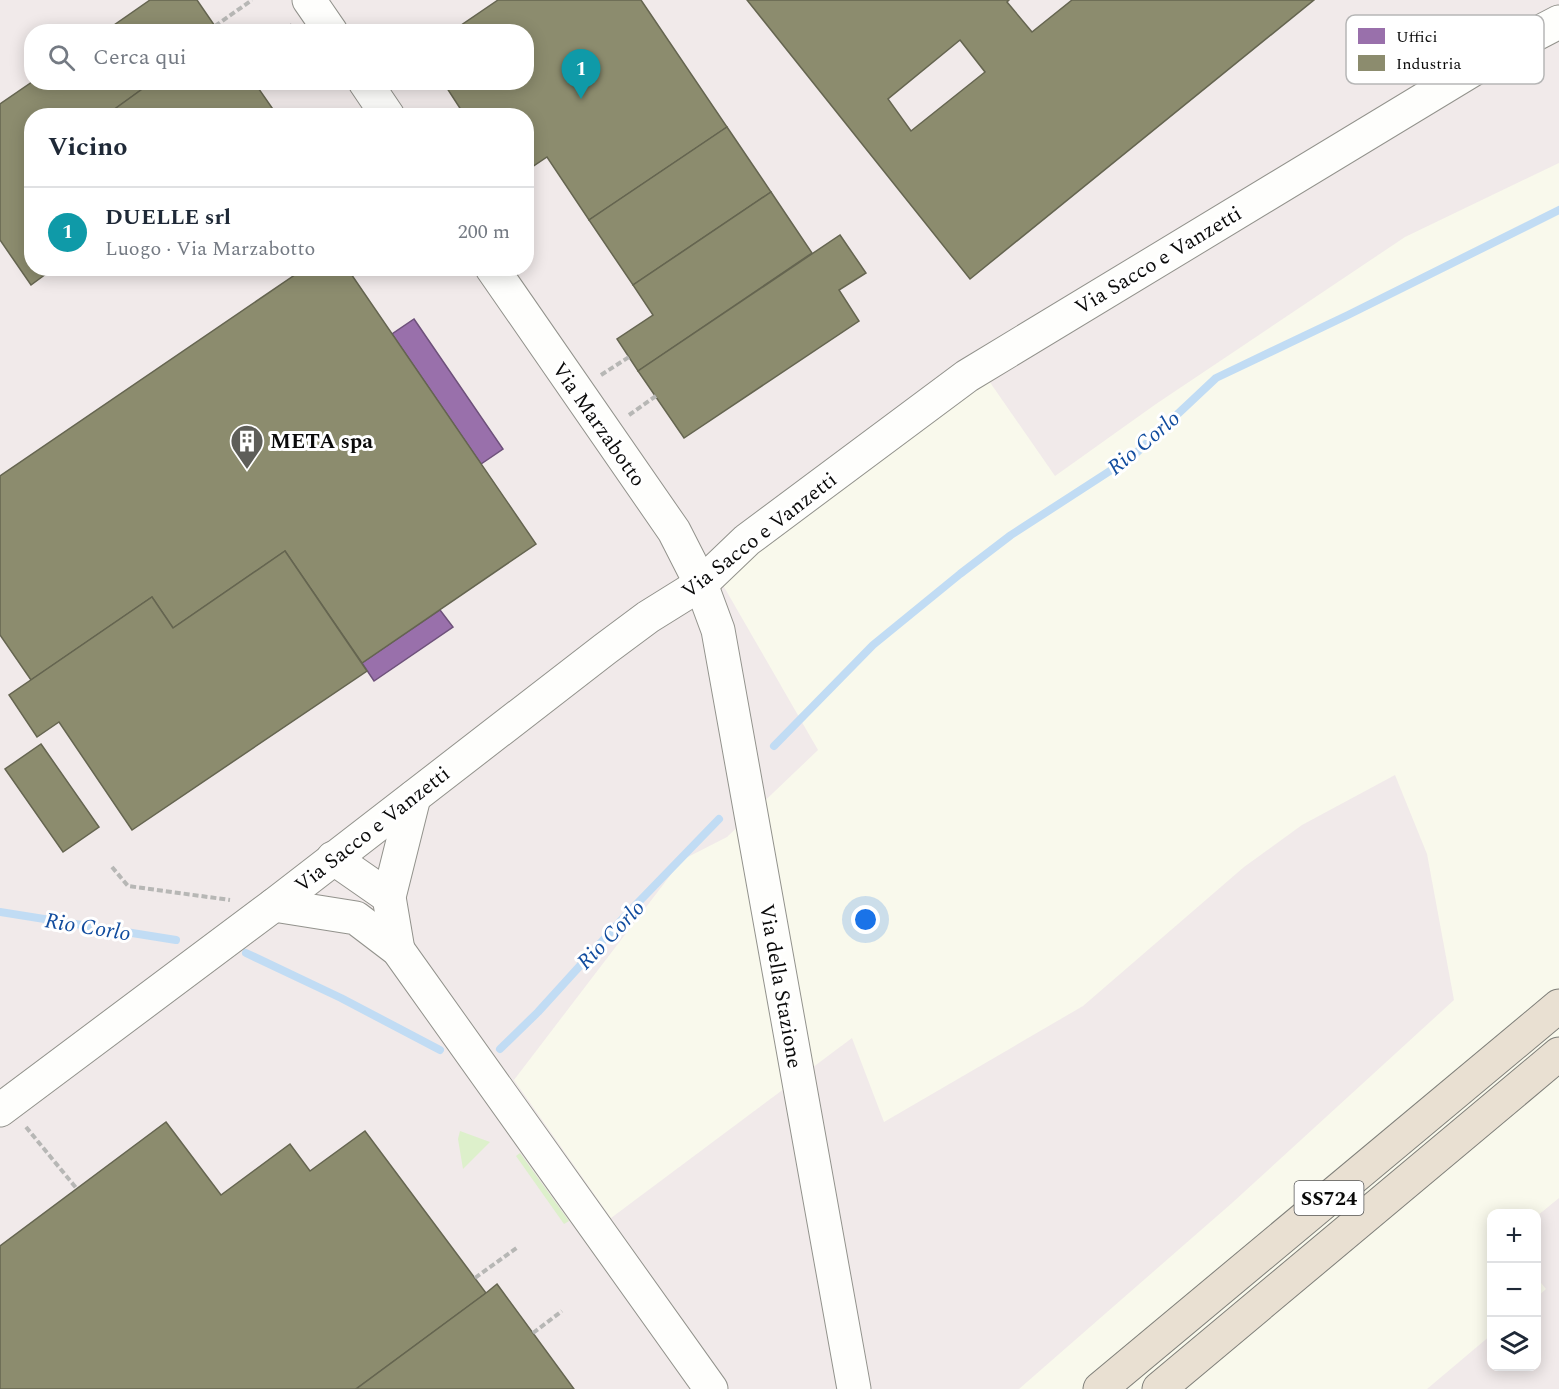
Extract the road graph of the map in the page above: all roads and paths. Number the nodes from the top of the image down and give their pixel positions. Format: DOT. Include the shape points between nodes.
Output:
graph roads {
  1 [pos="252,0"];
  2 [pos="309,0"];
  3 [pos="1559,22"];
  4 [pos="218,24"];
  5 [pos="326,24"];
  6 [pos="1544,30"];
  7 [pos="1449,84"];
  8 [pos="370,90"];
  9 [pos="383,108"];
  10 [pos="498,276"];
  11 [pos="629,357"];
  12 [pos="597,379"];
  13 [pos="656,396"];
  14 [pos="625,418"];
  15 [pos="701,584"];
  16 [pos="414,797"];
  17 [pos="333,858"];
  18 [pos="112,867"];
  19 [pos="389,897"];
  20 [pos="234,901"];
  21 [pos="274,905"];
  22 [pos="356,918"];
  23 [pos="398,951"];
  24 [pos="1559,1006"];
  25 [pos="1559,1054"];
  26 [pos="11,1115"];
  27 [pos="77,1189"];
  28 [pos="518,1247"];
  29 [pos="475,1278"];
  30 [pos="562,1311"];
  31 [pos="532,1333"];
  32 [pos="711,1389"];
  33 [pos="854,1389"];
  34 [pos="1100,1389"];
  35 [pos="1159,1389"];
  1 -- 4 [label="path"];
  2 -- 5 [label="street"];
  3 -- 6 [label="street, Via Sacco e Vanzetti"];
  7 -- 15 [label="street, Via Sacco e Vanzetti" via="967,376 747,540"];
  8 -- 9 [label="street"];
  10 -- 15 [label="street, Via Marzabotto" via="674,531"];
  11 -- 12 [label="path"];
  13 -- 14 [label="path"];
  15 -- 16 [label="street, Via Sacco e Vanzetti" via="605,648"];
  15 -- 33 [label="street, Via della Stazione" via="718,630"];
  16 -- 17 [label="street, Via Sacco e Vanzetti"];
  16 -- 19 [label="street"];
  17 -- 19 [label="street"];
  17 -- 21 [label="street, Via Sacco e Vanzetti"];
  17 -- 22 [label="street"];
  18 -- 20 [label="path" via="128,886"];
  19 -- 23 [label="street"];
  21 -- 22 [label="street"];
  21 -- 26 [label="street, Via Sacco e Vanzetti"];
  22 -- 23 [label="street"];
  23 -- 32 [label="street"];
  24 -- 34 [label="highway, SS724"];
  25 -- 35 [label="highway, SS724"];
  26 -- 27 [label="path"];
  28 -- 29 [label="path"];
  30 -- 31 [label="path"];
}
